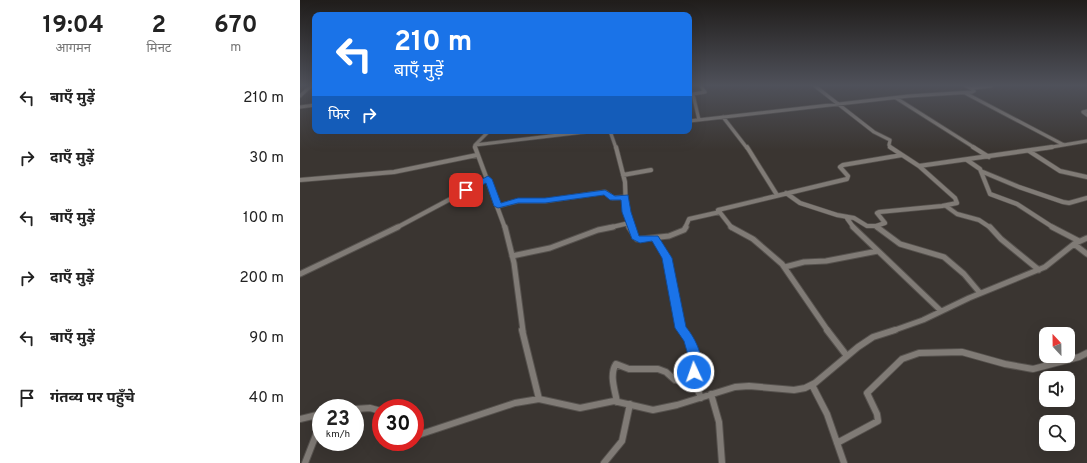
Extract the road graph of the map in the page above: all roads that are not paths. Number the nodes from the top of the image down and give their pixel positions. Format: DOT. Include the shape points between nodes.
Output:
graph roads {
  1 [pos="696,108"];
  2 [pos="806,108"];
  3 [pos="843,108"];
  4 [pos="911,108"];
  5 [pos="993,108"];
  6 [pos="1087,110"];
  7 [pos="1087,115"];
  8 [pos="723,117"];
  9 [pos="699,120"];
  10 [pos="692,121"];
  11 [pos="486,134"];
  12 [pos="568,134"];
  13 [pos="611,134"];
  14 [pos="1087,141"];
  15 [pos="475,145"];
  16 [pos="1064,145"];
  17 [pos="1029,151"];
  18 [pos="477,154"];
  19 [pos="902,155"];
  20 [pos="988,157"];
  21 [pos="967,160"];
  22 [pos="919,166"];
  23 [pos="652,170"];
  24 [pos="983,172"];
  25 [pos="623,175"];
  26 [pos="1087,177"];
  27 [pos="488,179"];
  28 [pos="300,180"];
  29 [pos="786,193"];
  30 [pos="777,195"];
  31 [pos="625,197"];
  32 [pos="1087,198"];
  33 [pos="498,206"];
  34 [pos="946,206"];
  35 [pos="720,212"];
  36 [pos="846,217"];
  37 [pos="630,223"];
  38 [pos="876,226"];
  39 [pos="655,238"];
  40 [pos="1087,238"];
  41 [pos="1077,243"];
  42 [pos="878,252"];
  43 [pos="1087,254"];
  44 [pos="512,256"];
  45 [pos="785,268"];
  46 [pos="1039,270"];
  47 [pos="300,274"];
  48 [pos="980,293"];
  49 [pos="941,311"];
  50 [pos="1087,353"];
  51 [pos="847,356"];
  52 [pos="694,382"];
  53 [pos="812,385"];
  54 [pos="712,394"];
  55 [pos="701,398"];
  56 [pos="538,399"];
  57 [pos="618,402"];
  58 [pos="630,404"];
  59 [pos="312,416"];
  60 [pos="300,419"];
  61 [pos="424,433"];
  62 [pos="837,442"];
  63 [pos="312,445"];
  64 [pos="305,463"];
  65 [pos="604,463"];
  66 [pos="722,463"];
  67 [pos="844,463"];
  1 -- 9 [label="street"];
  2 -- 8 [label="street"];
  3 -- 19 [label="street" via="876,134 890,140 889,146"];
  4 -- 20 [label="street"];
  5 -- 16 [label="street"];
  6 -- 7 [label="street" via="1083,112"];
  8 -- 9 [label="street"];
  8 -- 30 [label="street" via="745,144"];
  9 -- 10 [label="street"];
  11 -- 15 [label="street"];
  12 -- 15 [label="street"];
  13 -- 25 [label="street"];
  14 -- 16 [label="street"];
  15 -- 18 [label="street"];
  16 -- 17 [label="street"];
  17 -- 20 [label="street"];
  17 -- 26 [label="street" via="1060,171"];
  18 -- 27 [label="street"];
  18 -- 28 [label="street" via="394,172"];
  19 -- 22 [label="street"];
  19 -- 29 [label="street" via="841,165 847,179"];
  20 -- 21 [label="street"];
  21 -- 22 [label="street"];
  21 -- 24 [label="street"];
  22 -- 34 [label="street" via="958,202"];
  23 -- 25 [label="street"];
  24 -- 32 [label="street" via="1066,203"];
  24 -- 41 [label="street" via="990,194 1018,204"];
  25 -- 31 [label="street"];
  27 -- 33 [label="street"];
  27 -- 47 [label="street" via="388,232"];
  29 -- 30 [label="street"];
  29 -- 36 [label="street" via="796,201"];
  30 -- 35 [label="street" via="720,208"];
  31 -- 33 [label="street" via="613,198 605,192 545,201 518,201"];
  31 -- 37 [label="street"];
  33 -- 44 [label="street"];
  34 -- 38 [label="street" via="879,212 877,213 885,223"];
  34 -- 46 [label="street" via="957,214 987,223 1001,239"];
  35 -- 39 [label="street" via="690,219 680,232"];
  35 -- 45 [label="street" via="733,229 753,239"];
  36 -- 38 [label="street" via="867,226"];
  36 -- 42 [label="street"];
  37 -- 39 [label="street" via="637,239"];
  37 -- 44 [label="street" via="598,230 550,248"];
  38 -- 48 [label="street" via="897,242 939,255 949,261"];
  39 -- 52 [label="street" via="667,258 681,331 691,344 695,360"];
  40 -- 41 [label="street"];
  41 -- 43 [label="street"];
  41 -- 46 [label="street" via="1051,264"];
  42 -- 45 [label="street" via="804,262"];
  42 -- 49 [label="street"];
  44 -- 56 [label="street" via="523,334"];
  45 -- 51 [label="street"];
  46 -- 48 [label="street"];
  48 -- 49 [label="street"];
  49 -- 51 [label="street" via="873,337"];
  50 -- 62 [label="street" via="1033,369 962,352 908,356 899,361 867,393 878,421"];
  51 -- 53 [label="street"];
  52 -- 55 [label="street"];
  52 -- 57 [label="street" via="676,380 658,369 626,368 616,364 612,373"];
  53 -- 54 [label="street" via="794,390 742,386"];
  53 -- 62 [label="street"];
  54 -- 55 [label="street"];
  54 -- 66 [label="street" via="719,422"];
  55 -- 58 [label="street" via="653,410"];
  56 -- 57 [label="street" via="573,408"];
  56 -- 61 [label="street" via="523,401"];
  57 -- 58 [label="street"];
  58 -- 65 [label="street" via="620,444"];
  59 -- 60 [label="street"];
  62 -- 67 [label="street"];
  63 -- 64 [label="street"];
}
